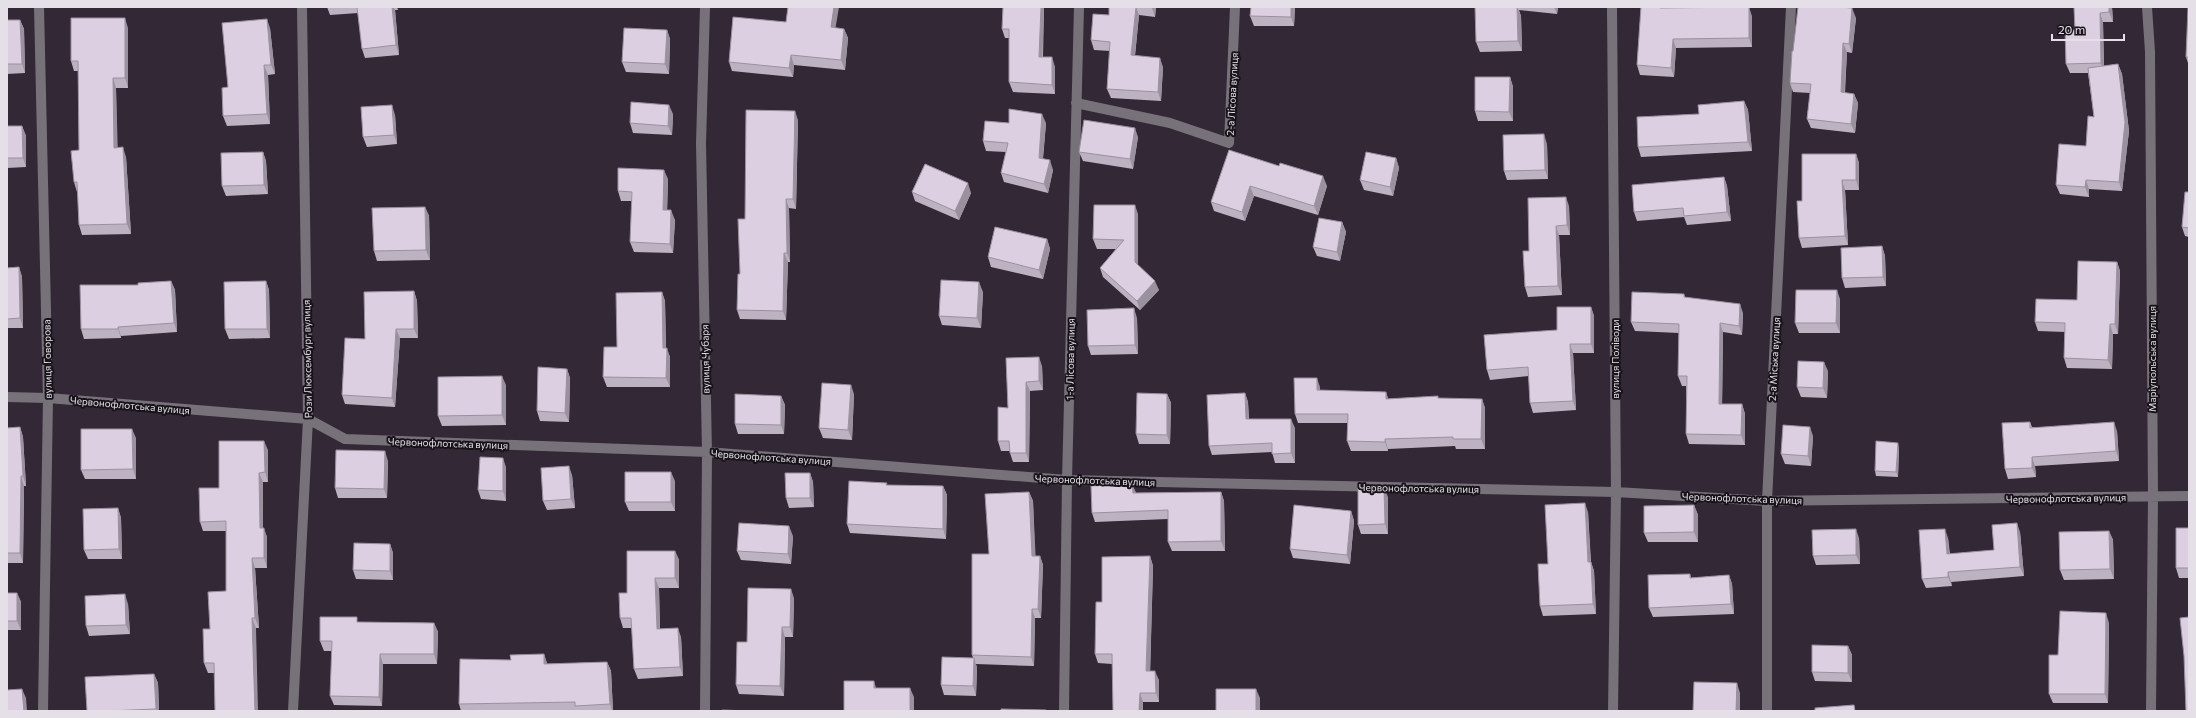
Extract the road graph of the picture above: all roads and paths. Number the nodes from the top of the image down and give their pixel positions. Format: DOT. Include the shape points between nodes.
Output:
graph roads {
  1 [pos="39,7"];
  2 [pos="302,7"];
  3 [pos="705,7"];
  4 [pos="1079,7"];
  5 [pos="1235,7"];
  6 [pos="1612,7"];
  7 [pos="1792,7"];
  8 [pos="2147,7"];
  9 [pos="1076,103"];
  10 [pos="7,397"];
  11 [pos="48,398"];
  12 [pos="308,419"];
  13 [pos="707,452"];
  14 [pos="1067,480"];
  15 [pos="1616,492"];
  16 [pos="2189,496"];
  17 [pos="2153,497"];
  18 [pos="1767,501"];
  19 [pos="44,711"];
  20 [pos="292,711"];
  21 [pos="705,711"];
  22 [pos="1064,711"];
  23 [pos="1612,711"];
  24 [pos="1767,711"];
  25 [pos="2152,711"];
  1 -- 11 [label="street, вулиця Говорова"];
  2 -- 12 [label="street, Рози Люксембург вулиця"];
  3 -- 13 [label="street, вулиця Чубаря" via="702,143"];
  4 -- 9 [label="street, 1-а Лісова вулиця"];
  5 -- 9 [label="street, 2-а Лісова вулиця" via="1229,143 1170,123"];
  6 -- 15 [label="street, вулиця Поліводи"];
  7 -- 18 [label="street, 2-а Міська вулиця"];
  8 -- 17 [label="street, Маріупольська вулиця" via="2150,52"];
  9 -- 14 [label="street, 1-а Лісова вулиця"];
  10 -- 11 [label="street, Червонофлотська вулиця"];
  11 -- 12 [label="street, Червонофлотська вулиця"];
  11 -- 19 [label="street, вулиця Говорова"];
  12 -- 13 [label="street, Червонофлотська вулиця" via="345,439"];
  12 -- 20 [label="street, Рози Люксембург вулиця"];
  13 -- 14 [label="street, Червонофлотська вулиця"];
  13 -- 21 [label="street, вулиця Чубаря"];
  14 -- 15 [label="street, Червонофлотська вулиця"];
  14 -- 22 [label="street, 1-а Лісова вулиця"];
  15 -- 18 [label="street, Червонофлотська вулиця"];
  15 -- 23 [label="street, вулиця Поліводи"];
  16 -- 17 [label="street, Червонофлотська вулиця"];
  17 -- 18 [label="street, Червонофлотська вулиця"];
  17 -- 25 [label="street, Маріупольська вулиця"];
  18 -- 24 [label="street, 2-а Міська вулиця"];
}
